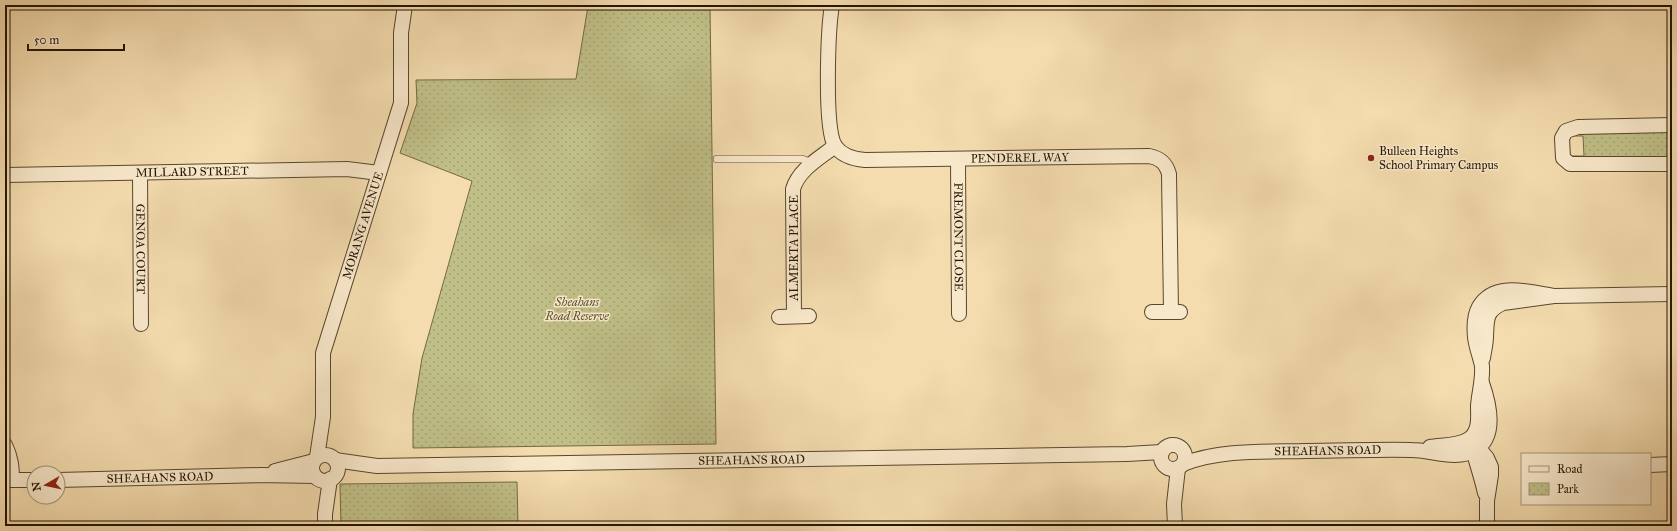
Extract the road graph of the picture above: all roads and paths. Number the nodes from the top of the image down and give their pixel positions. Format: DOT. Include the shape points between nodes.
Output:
graph roads {
  1 [pos="397,5"];
  2 [pos="405,5"];
  3 [pos="823,5"];
  4 [pos="832,5"];
  5 [pos="401,33"];
  6 [pos="829,41"];
  7 [pos="1672,125"];
  8 [pos="835,146"];
  9 [pos="717,158"];
  10 [pos="958,159"];
  11 [pos="813,164"];
  12 [pos="1672,164"];
  13 [pos="140,173"];
  14 [pos="379,173"];
  15 [pos="5,175"];
  16 [pos="1672,294"];
  17 [pos="1152,312"];
  18 [pos="959,314"];
  19 [pos="794,316"];
  20 [pos="809,316"];
  21 [pos="779,317"];
  22 [pos="142,324"];
  23 [pos="5,445"];
  24 [pos="1475,446"];
  25 [pos="324,459"];
  26 [pos="1173,461"];
  27 [pos="1672,464"];
  28 [pos="1651,465"];
  29 [pos="377,466"];
  30 [pos="261,475"];
  31 [pos="324,477"];
  32 [pos="9,480"];
  33 [pos="26,480"];
  34 [pos="66,480"];
  35 [pos="325,520"];
  36 [pos="1175,526"];
  37 [pos="1487,526"];
  1 -- 5 [label="street, MORANG AVENUE"];
  2 -- 5 [label="street, MORANG AVENUE"];
  3 -- 6 [label="street"];
  4 -- 6 [label="street"];
  5 -- 14 [label="street, MORANG AVENUE" via="401,103"];
  6 -- 8 [label="street" via="830,130"];
  7 -- 12 [label="street" via="1578,127 1566,131 1562,143 1564,158 1574,165"];
  8 -- 10 [label="street, PENDEREL WAY" via="843,154 856,160"];
  8 -- 11 [label="street, ALMERTA PLACE"];
  9 -- 11 [label="lane" via="802,159"];
  10 -- 17 [label="street, PENDEREL WAY" via="1149,156 1160,160 1167,167 1169,174 1175,312"];
  10 -- 18 [label="street, FREMONT CLOSE"];
  11 -- 19 [label="street, ALMERTA PLACE" via="799,177 793,189"];
  13 -- 14 [label="street, MILLARD STREET" via="347,169"];
  13 -- 15 [label="street, MILLARD STREET"];
  13 -- 22 [label="street, GENOA COURT"];
  14 -- 25 [label="street, MORANG AVENUE" via="322,353"];
  16 -- 24 [label="street" via="1554,296 1502,303 1490,302 1482,367 1482,383 1488,402 1490,422 1483,443"];
  19 -- 20 [label="street, ALMERTA PLACE"];
  19 -- 21 [label="street, ALMERTA PLACE"];
  23 -- 32 [label="street" via="12,463"];
  24 -- 26 [label="street, SHEAHANS ROAD" via="1465,441 1414,450 1214,450"];
  24 -- 37 [label="street" via="1487,458 1491,467"];
  25 -- 29 [label="street, SHEAHANS ROAD"];
  25 -- 30 [label="street, SHEAHANS ROAD"];
  25 -- 31 [label="street" via="312,469"];
  25 -- 31 [label="street" via="337,468"];
  26 -- 29 [label="street, SHEAHANS ROAD" via="1127,454"];
  26 -- 36 [label="street"];
  27 -- 28 [label="street"];
  29 -- 31 [label="street, SHEAHANS ROAD"];
  30 -- 31 [label="street, SHEAHANS ROAD"];
  30 -- 34 [label="street, SHEAHANS ROAD"];
  31 -- 35 [label="street"];
  32 -- 33 [label="street"];
}
